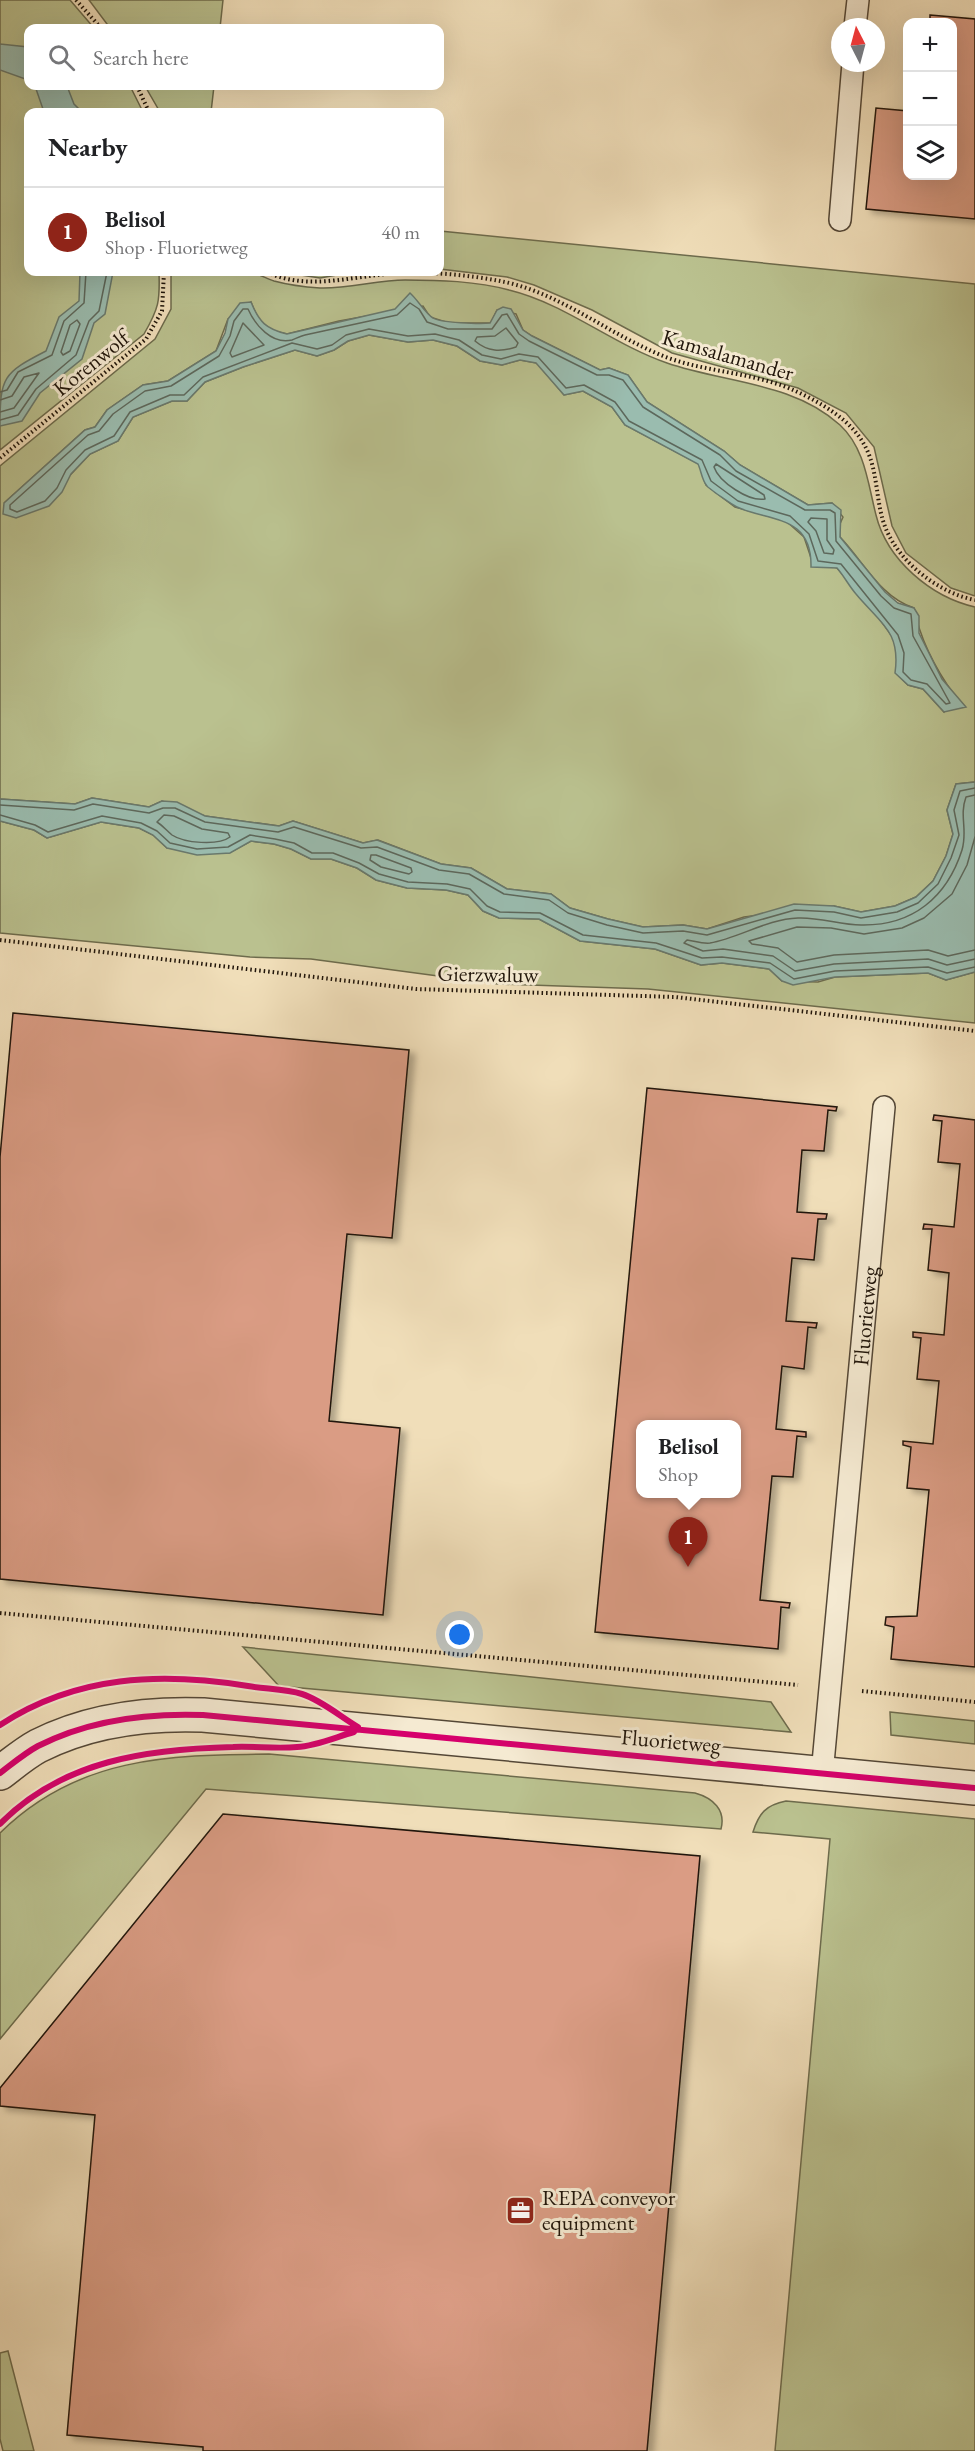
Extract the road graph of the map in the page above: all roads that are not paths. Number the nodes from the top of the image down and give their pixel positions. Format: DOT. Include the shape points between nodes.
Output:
graph roads {
  1 [pos="858,0"];
  2 [pos="856,18"];
  3 [pos="852,72"];
  4 [pos="840,220"];
  5 [pos="884,1107"];
  6 [pos="0,1773"];
  7 [pos="822,1774"];
  8 [pos="975,1788"];
  1 -- 2 [label="lane"];
  3 -- 4 [label="lane"];
  5 -- 7 [label="lane, Fluorietweg"];
  6 -- 7 [label="street, Fluorietweg" via="38,1746 122,1719 160,1714"];
  7 -- 8 [label="street, Fluorietweg"];
}
